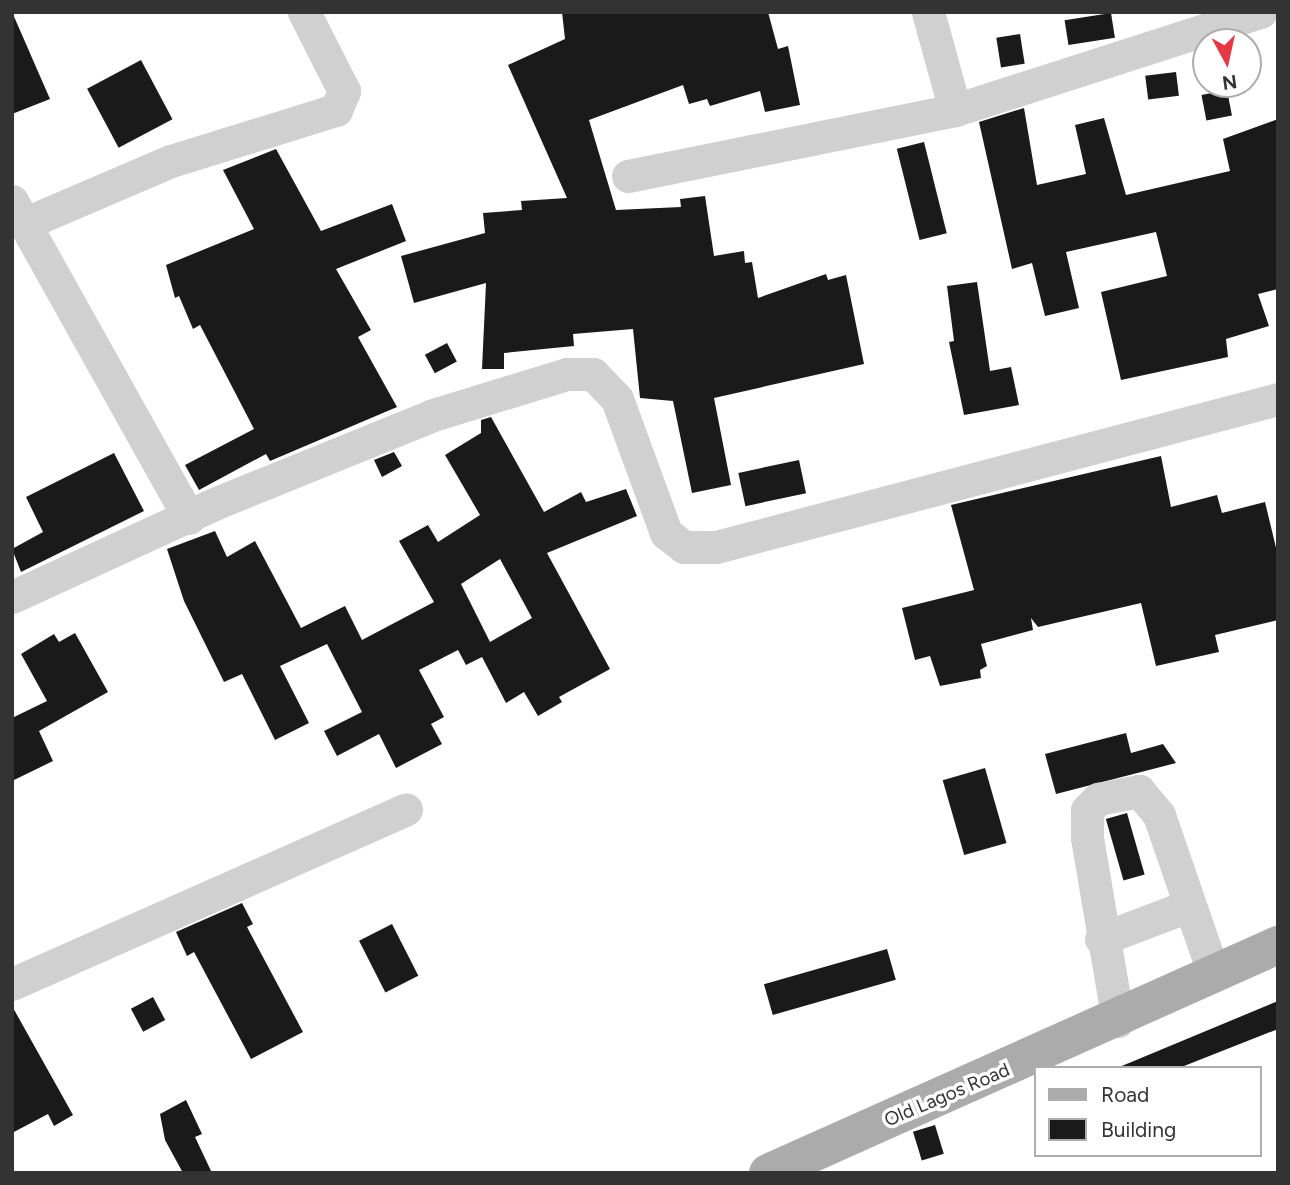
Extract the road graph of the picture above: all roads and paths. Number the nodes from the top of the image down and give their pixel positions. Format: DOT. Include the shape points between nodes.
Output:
graph roads {
  1 [pos="304,12"];
  2 [pos="928,12"];
  3 [pos="1261,12"];
  4 [pos="955,110"];
  5 [pos="628,176"];
  6 [pos="19,212"];
  7 [pos="1278,399"];
  8 [pos="189,518"];
  9 [pos="12,597"];
  10 [pos="406,809"];
  11 [pos="1188,906"];
  12 [pos="1101,939"];
  13 [pos="1278,945"];
  14 [pos="1214,975"];
  15 [pos="12,984"];
  16 [pos="1118,1021"];
  17 [pos="768,1173"];
  1 -- 6 [label="street" via="344,92 336,110"];
  2 -- 4 [label="street"];
  3 -- 4 [label="street"];
  4 -- 5 [label="street"];
  6 -- 8 [label="street"];
  7 -- 8 [label="street" via="716,547 684,547 666,533 617,398 593,374 568,374 433,415"];
  8 -- 9 [label="street"];
  10 -- 15 [label="street"];
  11 -- 12 [label="street"];
  11 -- 12 [label="street" via="1159,815 1139,791 1116,792 1087,810"];
  11 -- 14 [label="street"];
  12 -- 16 [label="street"];
  13 -- 14 [label="main road, Old Lagos Road"];
  14 -- 16 [label="main road, Old Lagos Road"];
  16 -- 17 [label="main road, Old Lagos Road"];
}
